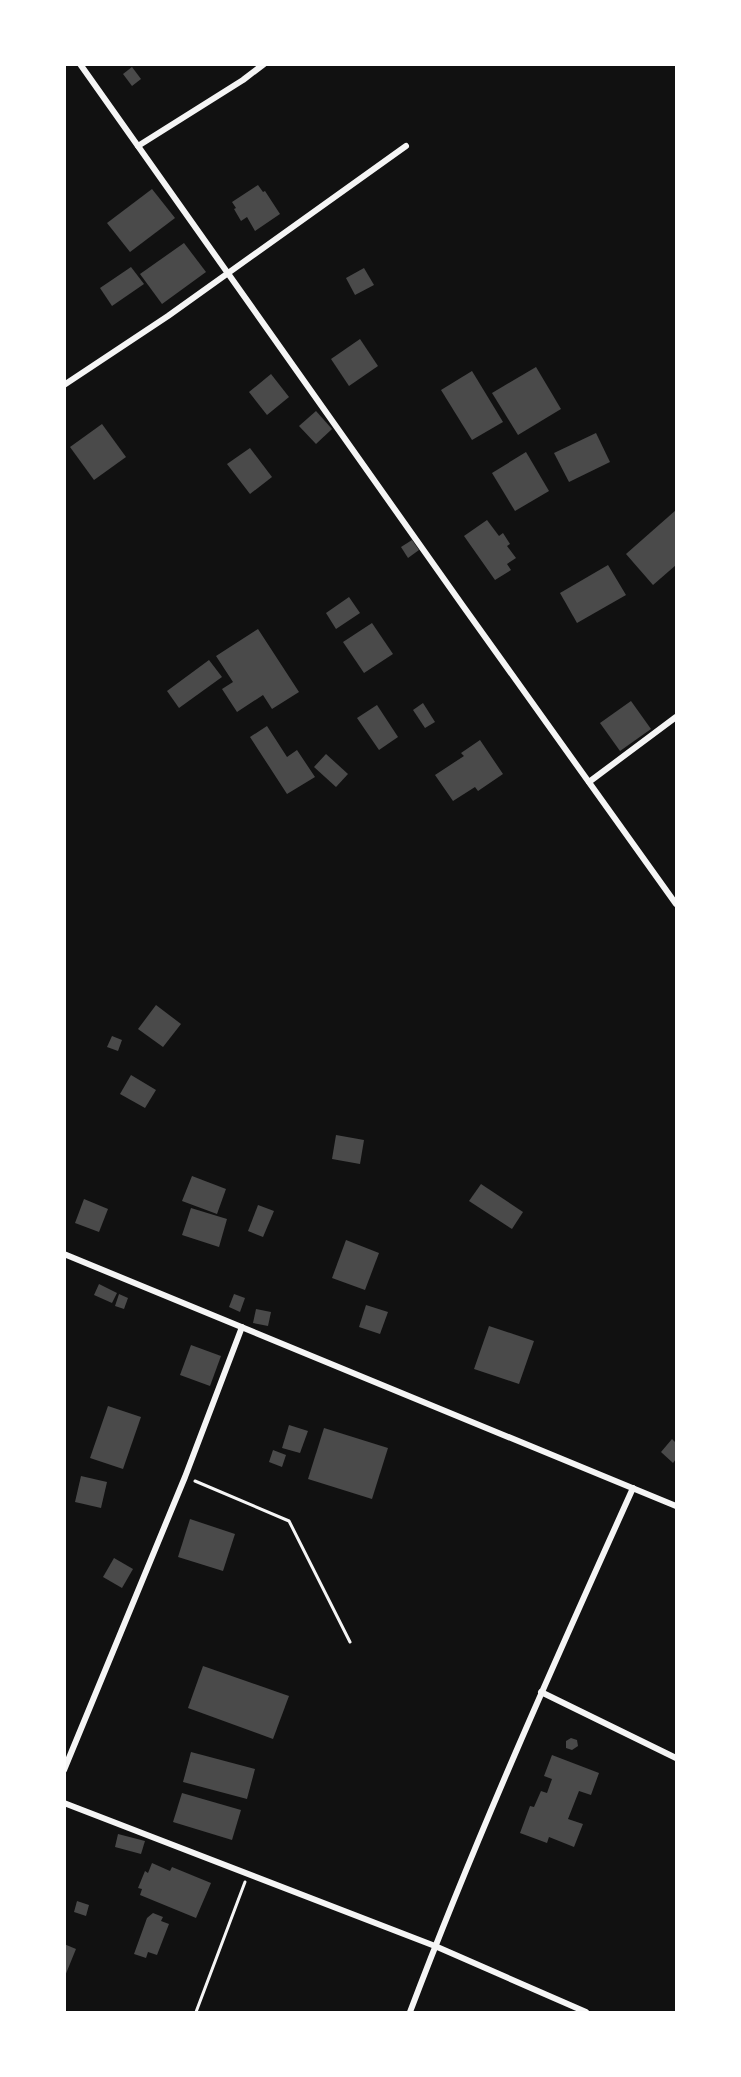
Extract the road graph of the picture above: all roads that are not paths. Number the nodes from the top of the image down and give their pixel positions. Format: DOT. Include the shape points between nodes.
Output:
graph roads {
  1 [pos="80,64"];
  2 [pos="264,64"];
  3 [pos="138,146"];
  4 [pos="405,146"];
  5 [pos="228,273"];
  6 [pos="64,385"];
  7 [pos="676,717"];
  8 [pos="589,782"];
  9 [pos="676,904"];
  10 [pos="64,1254"];
  11 [pos="242,1327"];
  12 [pos="633,1488"];
  13 [pos="676,1506"];
  14 [pos="541,1692"];
  15 [pos="676,1758"];
  16 [pos="64,1770"];
  17 [pos="64,1803"];
  18 [pos="435,1946"];
  19 [pos="410,2013"];
  20 [pos="586,2013"];
  1 -- 3 [label="street"];
  2 -- 3 [label="street"];
  3 -- 5 [label="street"];
  4 -- 5 [label="street"];
  5 -- 6 [label="street"];
  5 -- 8 [label="street"];
  7 -- 8 [label="street"];
  8 -- 9 [label="street"];
  10 -- 11 [label="street"];
  11 -- 12 [label="street"];
  11 -- 16 [label="street" via="185,1477"];
  12 -- 13 [label="street"];
  12 -- 14 [label="street"];
  14 -- 15 [label="street"];
  14 -- 18 [label="street"];
  17 -- 18 [label="street"];
  18 -- 19 [label="street"];
  18 -- 20 [label="street"];
}
